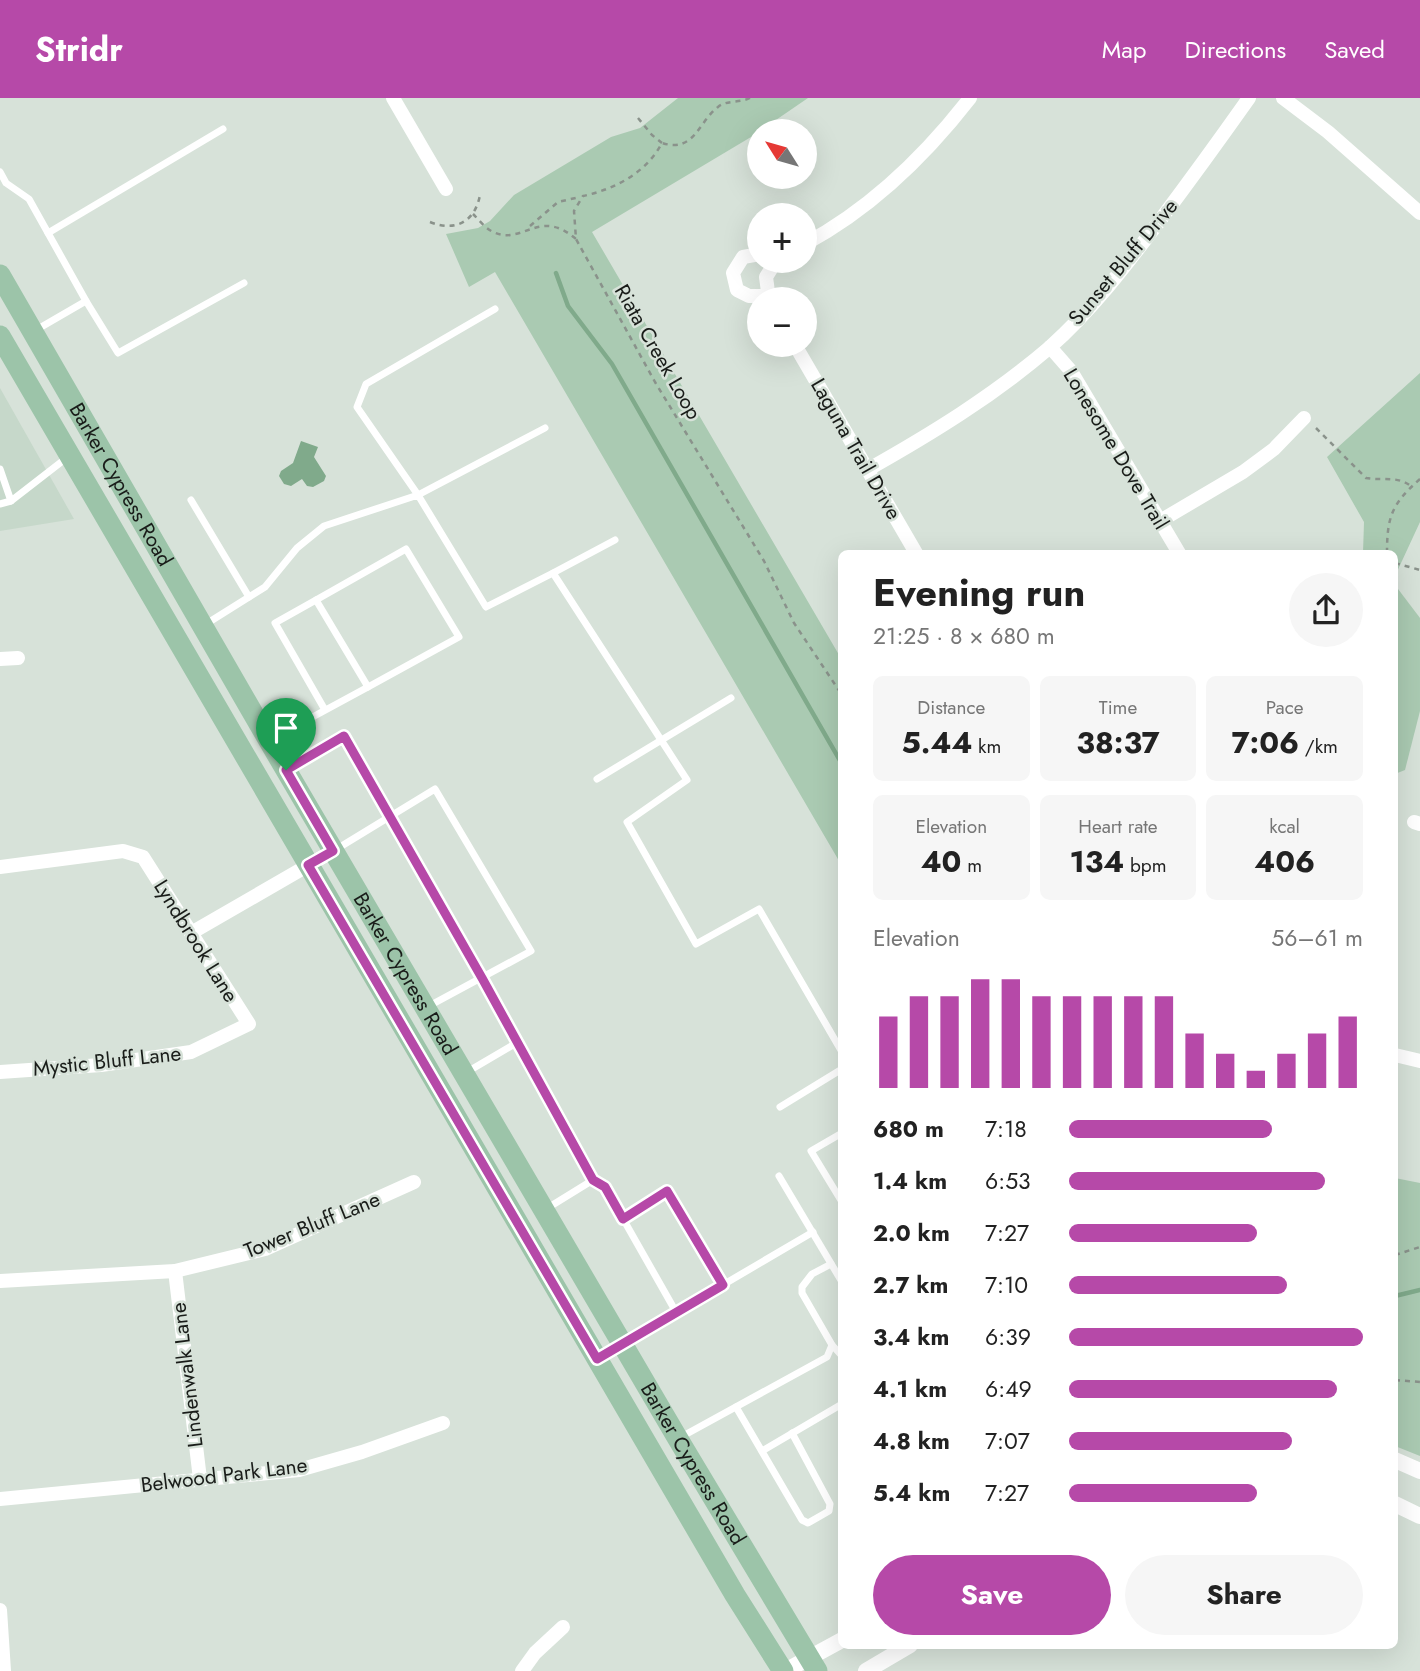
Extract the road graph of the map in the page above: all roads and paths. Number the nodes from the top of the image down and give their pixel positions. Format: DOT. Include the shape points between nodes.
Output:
graph roads {
  1 [pos="393,98"];
  2 [pos="750,98"];
  3 [pos="970,98"];
  4 [pos="1249,98"];
  5 [pos="1283,98"];
  6 [pos="638,118"];
  7 [pos="223,129"];
  8 [pos="662,143"];
  9 [pos="0,172"];
  10 [pos="446,189"];
  11 [pos="480,195"];
  12 [pos="583,197"];
  13 [pos="1420,213"];
  14 [pos="473,214"];
  15 [pos="430,222"];
  16 [pos="528,229"];
  17 [pos="48,233"];
  18 [pos="817,238"];
  19 [pos="576,239"];
  20 [pos="747,256"];
  21 [pos="0,275"];
  22 [pos="244,283"];
  23 [pos="747,295"];
  24 [pos="86,300"];
  25 [pos="495,309"];
  26 [pos="33,332"];
  27 [pos="2,345"];
  28 [pos="1050,346"];
  29 [pos="802,357"];
  30 [pos="1304,418"];
  31 [pos="545,428"];
  32 [pos="69,456"];
  33 [pos="0,469"];
  34 [pos="867,470"];
  35 [pos="1420,479"];
  36 [pos="1412,486"];
  37 [pos="418,495"];
  38 [pos="191,500"];
  39 [pos="11,501"];
  40 [pos="0,503"];
  41 [pos="1160,521"];
  42 [pos="615,540"];
  43 [pos="914,550"];
  44 [pos="1177,550"];
  45 [pos="1387,550"];
  46 [pos="1398,565"];
  47 [pos="1420,570"];
  48 [pos="554,573"];
  49 [pos="249,597"];
  50 [pos="316,600"];
  51 [pos="202,626"];
  52 [pos="178,642"];
  53 [pos="18,658"];
  54 [pos="0,659"];
  55 [pos="368,687"];
  56 [pos="838,689"];
  57 [pos="731,698"];
  58 [pos="325,710"];
  59 [pos="660,739"];
  60 [pos="268,741"];
  61 [pos="286,770"];
  62 [pos="597,779"];
  63 [pos="390,817"];
  64 [pos="333,851"];
  65 [pos="308,865"];
  66 [pos="0,867"];
  67 [pos="191,933"];
  68 [pos="482,978"];
  69 [pos="425,1009"];
  70 [pos="249,1024"];
  71 [pos="518,1042"];
  72 [pos="838,1045"];
  73 [pos="1398,1056"];
  74 [pos="1420,1061"];
  75 [pos="838,1071"];
  76 [pos="0,1072"];
  77 [pos="464,1074"];
  78 [pos="437,1085"];
  79 [pos="780,1107"];
  80 [pos="838,1135"];
  81 [pos="779,1176"];
  82 [pos="593,1180"];
  83 [pos="414,1182"];
  84 [pos="838,1195"];
  85 [pos="544,1210"];
  86 [pos="623,1219"];
  87 [pos="813,1232"];
  88 [pos="1420,1247"];
  89 [pos="1398,1254"];
  90 [pos="831,1264"];
  91 [pos="175,1271"];
  92 [pos="838,1275"];
  93 [pos="0,1280"];
  94 [pos="723,1285"];
  95 [pos="676,1312"];
  96 [pos="622,1344"];
  97 [pos="832,1345"];
  98 [pos="838,1352"];
  99 [pos="597,1359"];
  100 [pos="1398,1380"];
  101 [pos="1420,1382"];
  102 [pos="838,1406"];
  103 [pos="736,1407"];
  104 [pos="443,1423"];
  105 [pos="792,1433"];
  106 [pos="678,1439"];
  107 [pos="762,1451"];
  108 [pos="1398,1461"];
  109 [pos="1420,1471"];
  110 [pos="200,1479"];
  111 [pos="0,1499"];
  112 [pos="1398,1505"];
  113 [pos="1420,1516"];
  114 [pos="0,1610"];
  115 [pos="563,1627"];
  116 [pos="838,1644"];
  117 [pos="904,1649"];
  118 [pos="814,1665"];
  119 [pos="4,1671"];
  120 [pos="522,1671"];
  121 [pos="784,1671"];
  122 [pos="866,1671"];
  1 -- 10 [label="street"];
  2 -- 8 [label="path" via="720,105 685,143"];
  3 -- 18 [label="street" via="920,157"];
  4 -- 28 [label="street, Sunset Bluff Drive" via="1126,266"];
  5 -- 13 [label="street"];
  6 -- 8 [label="path"];
  7 -- 17 [label="lane"];
  8 -- 12 [label="path" via="635,174"];
  9 -- 17 [label="lane" via="6,183 29,199"];
  11 -- 14 [label="path"];
  12 -- 16 [label="path" via="558,202"];
  12 -- 19 [label="path" via="574,211"];
  14 -- 15 [label="path" via="452,227"];
  14 -- 16 [label="path" via="499,234"];
  16 -- 19 [label="path" via="558,227"];
  17 -- 24 [label="lane"];
  19 -- 56 [label="path, Riata Creek Loop" via="655,382 764,561 794,623"];
  20 -- 23 [label="street" via="733,273 737,290"];
  21 -- 26 [label="main road, Barker Cypress Road"];
  22 -- 24 [label="lane" via="118,353"];
  24 -- 26 [label="lane"];
  25 -- 37 [label="lane" via="366,384 357,407"];
  26 -- 27 [label="main road"];
  26 -- 51 [label="main road, Barker Cypress Road"];
  27 -- 32 [label="main road, Barker Cypress Road"];
  28 -- 34 [label="street, Sunset Bluff Drive" via="970,408"];
  28 -- 41 [label="street, Lonesome Dove Trail" via="1071,371"];
  29 -- 34 [label="street, Laguna Trail Drive"];
  30 -- 36 [label="path" via="1366,478 1397,479"];
  30 -- 41 [label="street" via="1243,472"];
  31 -- 37 [label="lane"];
  32 -- 39 [label="lane"];
  32 -- 52 [label="main road, Barker Cypress Road"];
  33 -- 39 [label="lane"];
  34 -- 43 [label="street, Laguna Trail Drive"];
  35 -- 36 [label="path"];
  36 -- 45 [label="path" via="1390,514"];
  37 -- 48 [label="lane" via="486,607"];
  37 -- 49 [label="lane" via="324,526 297,548 265,587"];
  38 -- 49 [label="lane"];
  39 -- 40 [label="lane"];
  41 -- 44 [label="street, Lonesome Dove Trail"];
  42 -- 48 [label="lane"];
  46 -- 47 [label="path"];
  48 -- 59 [label="lane"];
  49 -- 51 [label="lane"];
  50 -- 55 [label="lane"];
  50 -- 55 [label="lane" via="406,549 459,637"];
  50 -- 58 [label="lane" via="275,623"];
  51 -- 52 [label="main road"];
  51 -- 60 [label="main road, Barker Cypress Road"];
  52 -- 65 [label="main road, Barker Cypress Road"];
  53 -- 54 [label="street"];
  55 -- 58 [label="lane"];
  57 -- 59 [label="lane"];
  58 -- 60 [label="lane"];
  59 -- 62 [label="lane"];
  59 -- 72 [label="lane" via="687,780 627,822 696,944 759,909"];
  60 -- 61 [label="main road, Barker Cypress Road"];
  61 -- 63 [label="lane" via="344,736"];
  61 -- 64 [label="main road, Barker Cypress Road"];
  63 -- 64 [label="lane"];
  63 -- 68 [label="lane"];
  63 -- 68 [label="lane" via="435,789 531,951"];
  64 -- 65 [label="street"];
  64 -- 69 [label="main road, Barker Cypress Road"];
  65 -- 67 [label="street"];
  65 -- 78 [label="main road, Barker Cypress Road"];
  66 -- 67 [label="street, Lyndbrook Lane" via="122,852 143,857"];
  67 -- 70 [label="street, Lyndbrook Lane"];
  68 -- 69 [label="lane"];
  68 -- 71 [label="lane"];
  69 -- 77 [label="main road, Barker Cypress Road"];
  70 -- 76 [label="street, Mystic Bluff Lane" via="191,1052 101,1065"];
  71 -- 77 [label="lane"];
  71 -- 82 [label="lane"];
  73 -- 74 [label="street"];
  75 -- 79 [label="lane"];
  77 -- 78 [label="main road"];
  77 -- 85 [label="main road, Barker Cypress Road"];
  78 -- 99 [label="main road, Barker Cypress Road"];
  80 -- 84 [label="lane" via="811,1151"];
  81 -- 87 [label="lane"];
  82 -- 85 [label="lane"];
  82 -- 86 [label="lane" via="605,1187"];
  83 -- 91 [label="street, Tower Bluff Lane" via="265,1249"];
  85 -- 96 [label="main road, Barker Cypress Road"];
  86 -- 94 [label="lane" via="667,1191"];
  86 -- 95 [label="lane"];
  87 -- 90 [label="lane"];
  87 -- 94 [label="lane"];
  88 -- 89 [label="path"];
  90 -- 92 [label="lane"];
  90 -- 97 [label="lane" via="812,1274 802,1287"];
  91 -- 93 [label="street, Tower Bluff Lane"];
  91 -- 110 [label="street, Lindenwalk Lane"];
  94 -- 95 [label="lane"];
  95 -- 96 [label="lane"];
  96 -- 99 [label="lane"];
  96 -- 106 [label="main road, Barker Cypress Road"];
  97 -- 98 [label="lane"];
  97 -- 103 [label="lane" via="827,1357"];
  99 -- 121 [label="main road, Barker Cypress Road"];
  100 -- 101 [label="path"];
  102 -- 105 [label="lane"];
  103 -- 106 [label="lane"];
  103 -- 107 [label="lane"];
  104 -- 110 [label="street, Belwood Park Lane" via="299,1470"];
  105 -- 107 [label="lane"];
  105 -- 107 [label="lane" via="830,1504 829,1511 808,1523 802,1520"];
  106 -- 118 [label="main road, Barker Cypress Road"];
  108 -- 109 [label="street"];
  110 -- 111 [label="street, Belwood Park Lane"];
  112 -- 113 [label="street"];
  114 -- 119 [label="street"];
  115 -- 120 [label="street"];
  116 -- 118 [label="street"];
  117 -- 122 [label="street"];
  118 -- 121 [label="street"];
}
